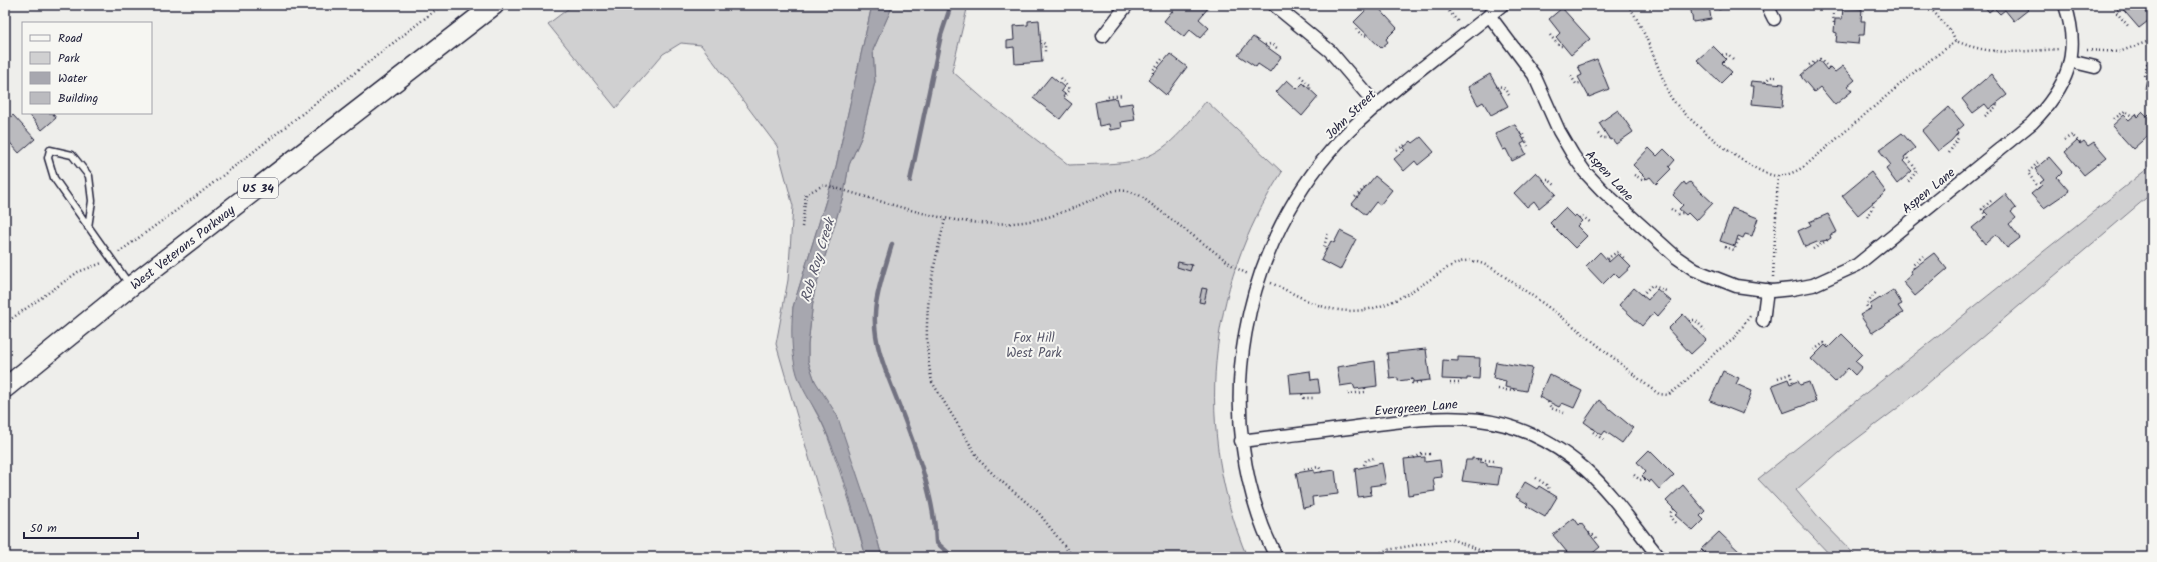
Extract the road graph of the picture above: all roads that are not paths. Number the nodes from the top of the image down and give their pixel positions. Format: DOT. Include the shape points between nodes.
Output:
graph roads {
  1 [pos="494,5"];
  2 [pos="1127,5"];
  3 [pos="1274,5"];
  4 [pos="1502,5"];
  5 [pos="1767,5"];
  6 [pos="2065,5"];
  7 [pos="1490,15"];
  8 [pos="1774,19"];
  9 [pos="1103,36"];
  10 [pos="2071,55"];
  11 [pos="2095,67"];
  12 [pos="1377,106"];
  13 [pos="88,227"];
  14 [pos="131,286"];
  15 [pos="1766,290"];
  16 [pos="1763,321"];
  17 [pos="5,388"];
  18 [pos="1242,441"];
  19 [pos="1276,557"];
  20 [pos="1659,557"];
  1 -- 14 [label="main road, West Veterans Parkway / US 34"];
  2 -- 9 [label="street"];
  3 -- 12 [label="street" via="1330,51"];
  4 -- 7 [label="street, John Street"];
  5 -- 8 [label="street"];
  6 -- 10 [label="street, Aspen Lane" via="2070,19"];
  7 -- 12 [label="street, John Street"];
  7 -- 15 [label="street, Aspen Lane" via="1534,75 1573,155 1603,191 1687,266 1736,286"];
  10 -- 11 [label="street"];
  10 -- 15 [label="street, Aspen Lane" via="2062,86 2050,105 2032,124 1879,248 1856,265 1813,285"];
  12 -- 18 [label="street, John Street" via="1348,132 1318,168 1274,241 1258,278 1243,350 1239,413"];
  13 -- 13 [label="lane" via="92,201 89,176 72,155 50,150 48,158 54,178"];
  13 -- 14 [label="lane"];
  14 -- 17 [label="main road, West Veterans Parkway / US 34"];
  15 -- 16 [label="street"];
  18 -- 19 [label="street, John Street" via="1251,493"];
  18 -- 20 [label="street, Evergreen Lane" via="1432,418 1475,418 1500,423 1549,444 1585,469"];
}
